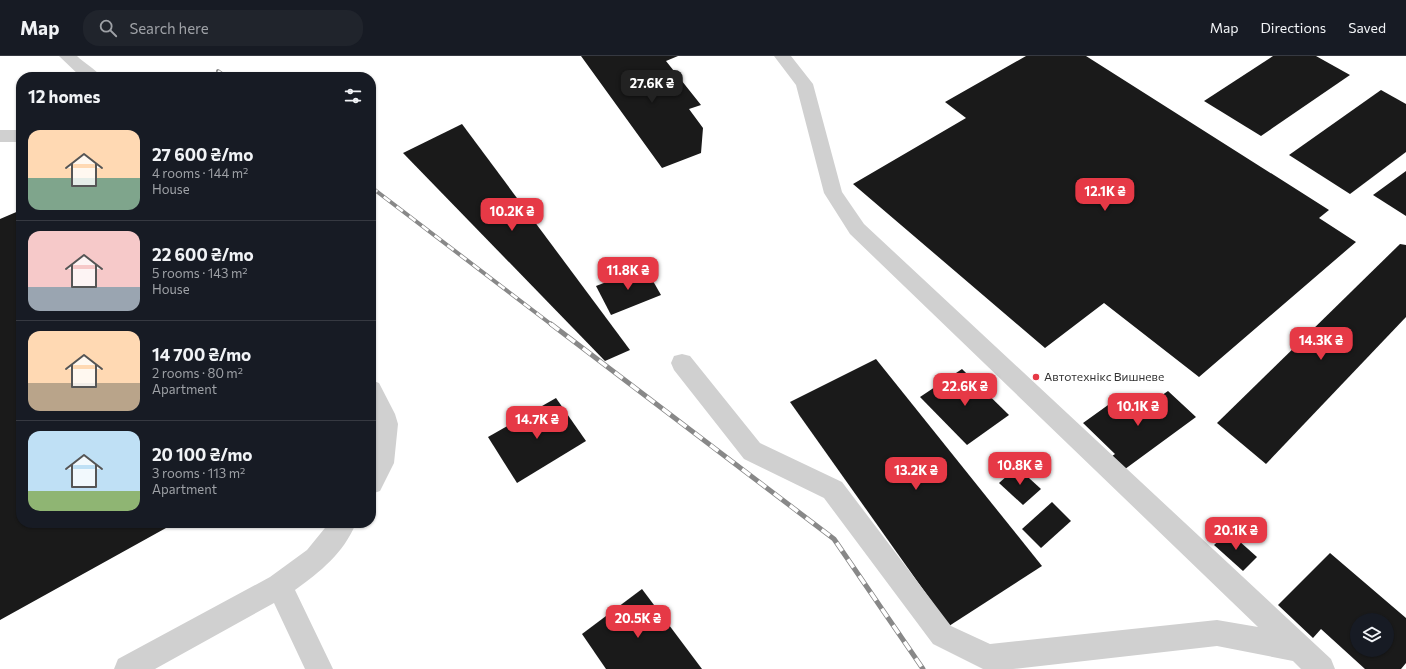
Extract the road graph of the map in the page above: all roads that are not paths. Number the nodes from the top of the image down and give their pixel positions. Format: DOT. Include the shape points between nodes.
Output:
graph roads {
  1 [pos="67,56"];
  2 [pos="782,56"];
  3 [pos="85,72"];
  4 [pos="0,136"];
  5 [pos="16,136"];
  6 [pos="682,363"];
  7 [pos="376,399"];
  8 [pos="376,474"];
  9 [pos="341,528"];
  10 [pos="279,586"];
  11 [pos="1297,648"];
  12 [pos="128,669"];
  13 [pos="319,669"];
  14 [pos="1321,669"];
  1 -- 3 [label="lane"];
  2 -- 11 [label="lane" via="804,84 833,193 857,229"];
  4 -- 5 [label="lane"];
  6 -- 11 [label="lane" via="752,451 833,490 942,635 989,658 1217,633"];
  7 -- 8 [label="lane" via="386,424 382,463"];
  9 -- 10 [label="lane" via="316,559"];
  10 -- 12 [label="lane"];
  10 -- 13 [label="lane"];
  11 -- 14 [label="lane"];
}
